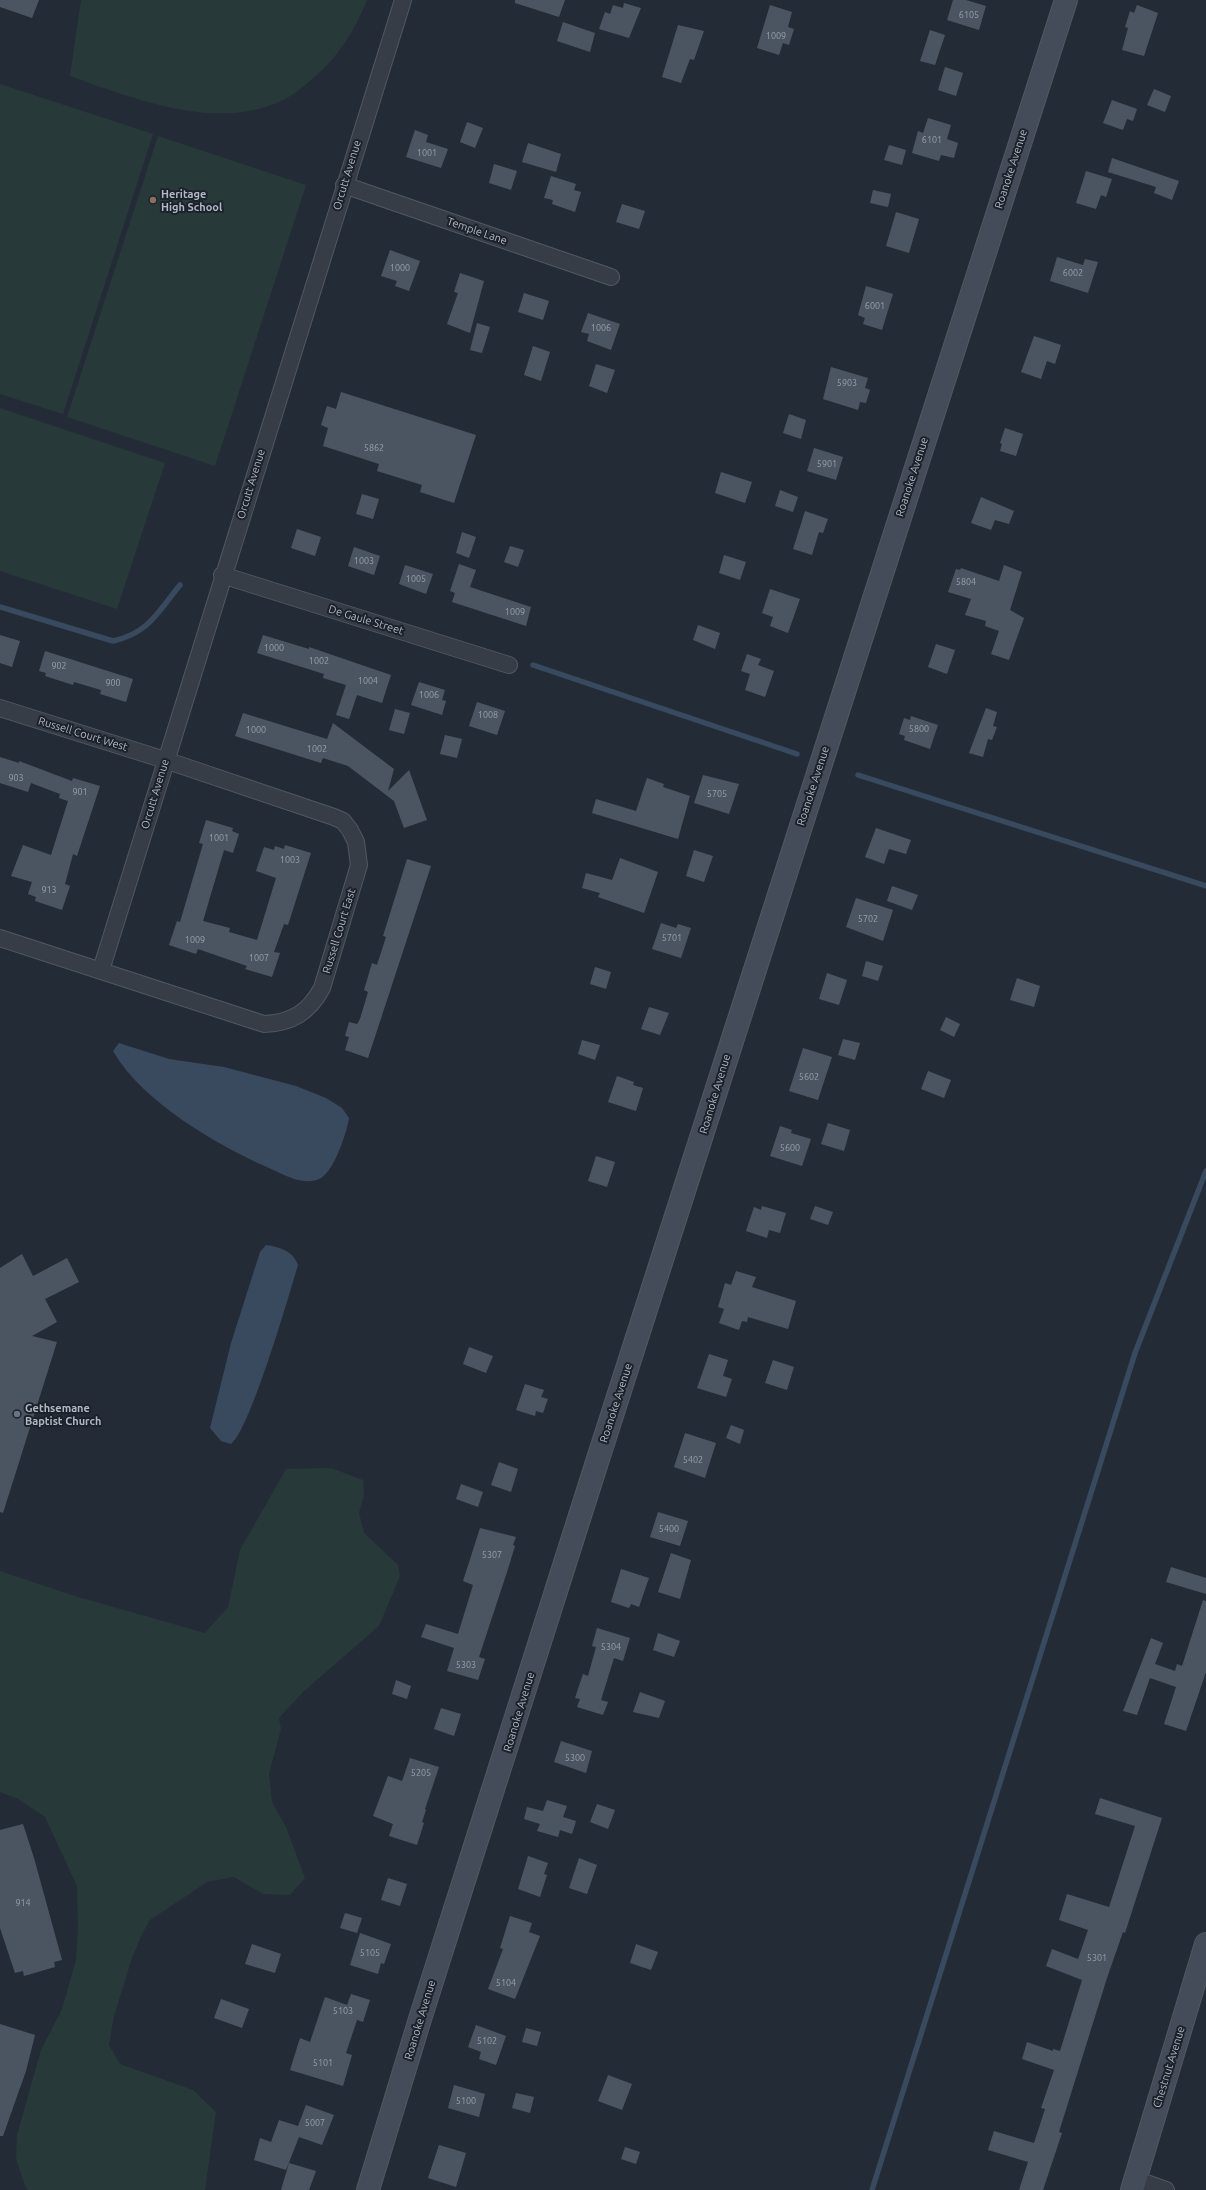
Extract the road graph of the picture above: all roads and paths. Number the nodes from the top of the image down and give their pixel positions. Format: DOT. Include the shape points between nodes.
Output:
graph roads {
  1 [pos="403,0"];
  2 [pos="1066,0"];
  3 [pos="344,185"];
  4 [pos="611,277"];
  5 [pos="222,575"];
  6 [pos="510,665"];
  7 [pos="0,708"];
  8 [pos="165,760"];
  9 [pos="0,938"];
  10 [pos="101,970"];
  11 [pos="1206,1944"];
  12 [pos="1133,2185"];
  13 [pos="368,2190"];
  14 [pos="1166,2190"];
  1 -- 3 [label="street, Orcutt Avenue"];
  2 -- 13 [label="street, Roanoke Avenue" via="596,1466"];
  3 -- 4 [label="street, Temple Lane"];
  3 -- 5 [label="street, Orcutt Avenue"];
  5 -- 6 [label="street, De Gaule Street"];
  5 -- 8 [label="street, Orcutt Avenue"];
  7 -- 8 [label="street, Russell Court West"];
  8 -- 10 [label="street, Orcutt Avenue"];
  8 -- 10 [label="street, Russell Court East" via="321,812 343,821 350,830 359,854 359,865 322,988 315,1001 304,1012 291,1020 264,1024"];
  9 -- 10 [label="street"];
  11 -- 12 [label="street, Chestnut Avenue"];
  12 -- 14 [label="street"];
}
